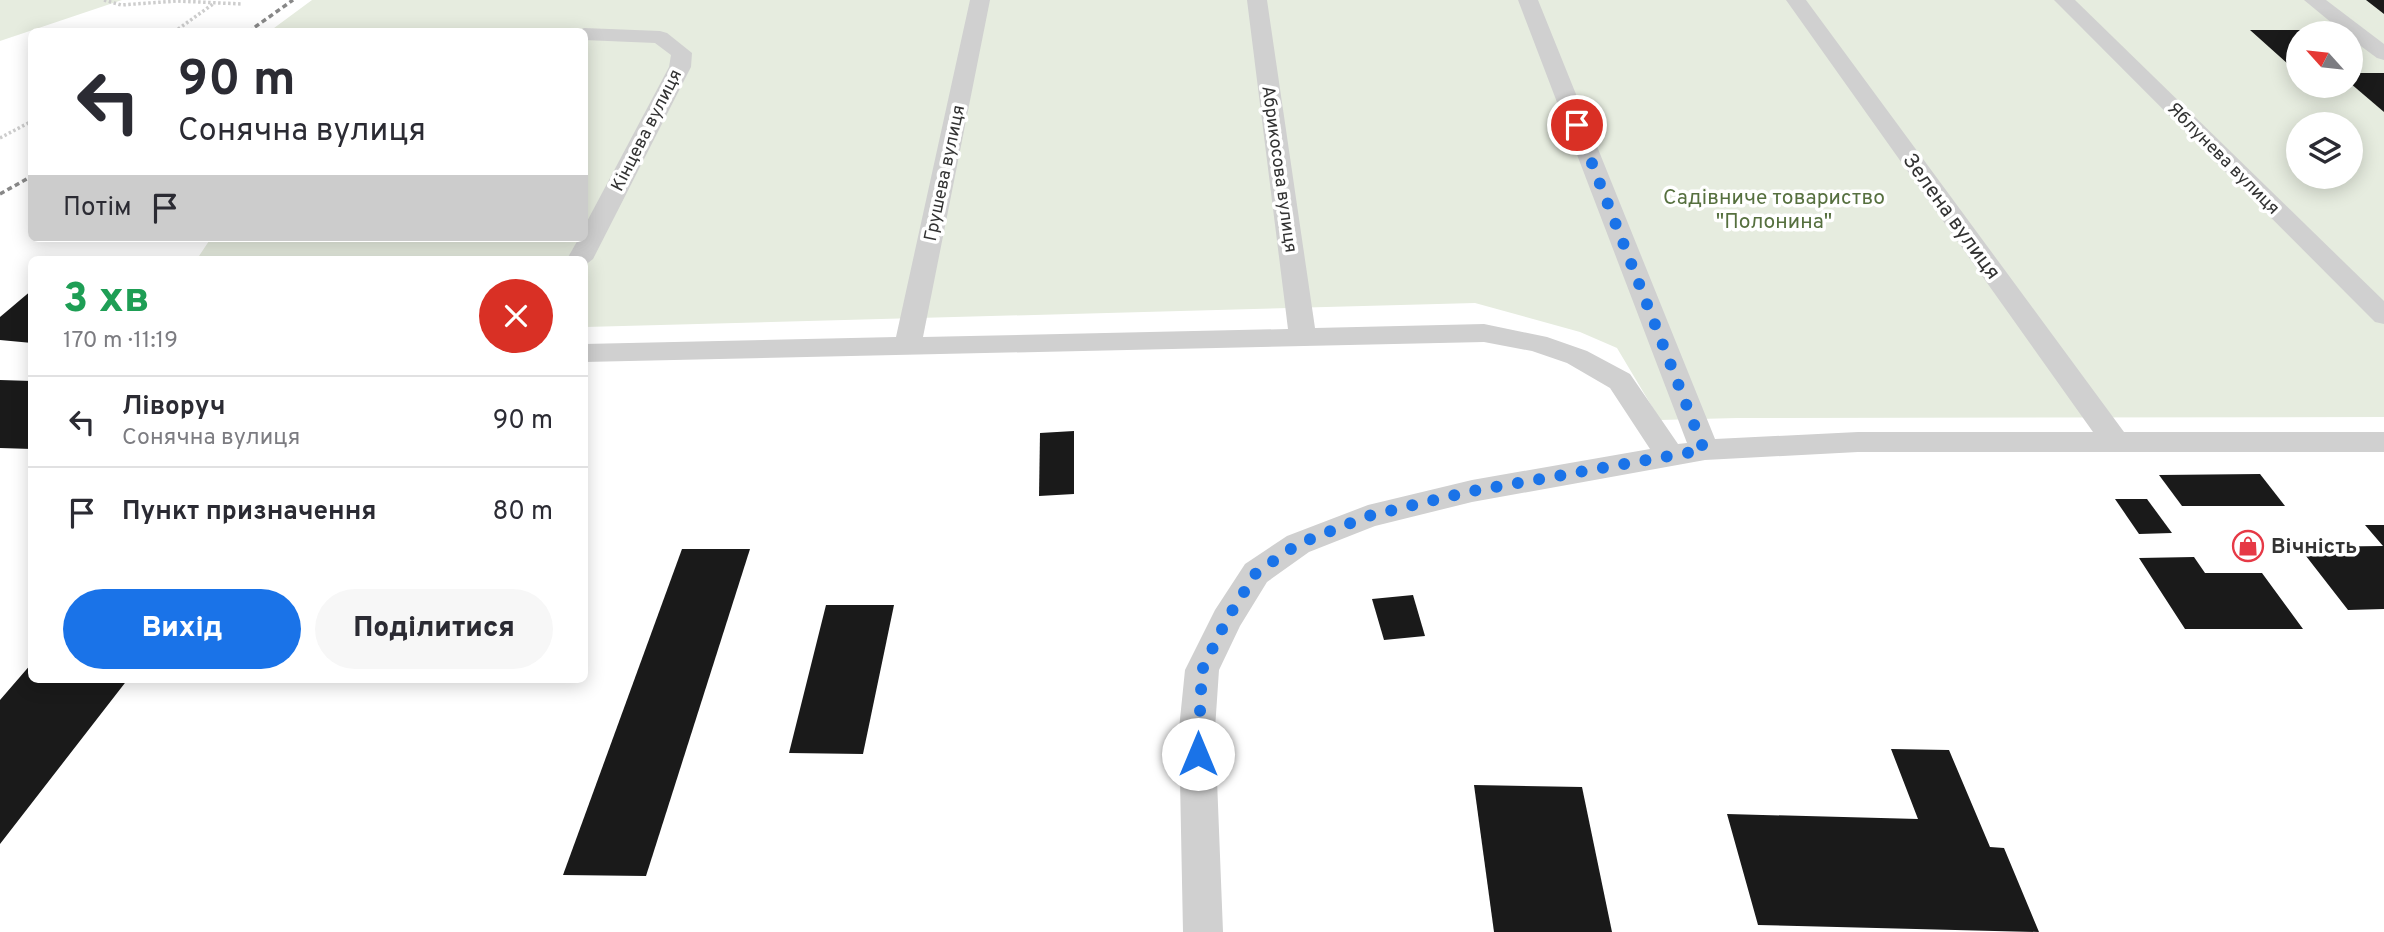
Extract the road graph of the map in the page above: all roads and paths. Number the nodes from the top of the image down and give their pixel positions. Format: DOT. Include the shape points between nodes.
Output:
graph roads {
  1 [pos="104,0"];
  2 [pos="980,0"];
  3 [pos="1257,0"];
  4 [pos="1528,0"];
  5 [pos="1796,0"];
  6 [pos="2064,0"];
  7 [pos="2314,0"];
  8 [pos="216,1"];
  9 [pos="242,4"];
  10 [pos="179,28"];
  11 [pos="588,34"];
  12 [pos="2384,54"];
  13 [pos="28,123"];
  14 [pos="0,138"];
  15 [pos="582,256"];
  16 [pos="2384,316"];
  17 [pos="1303,338"];
  18 [pos="908,346"];
  19 [pos="588,353"];
  20 [pos="2112,437"];
  21 [pos="2384,442"];
  22 [pos="1704,450"];
  23 [pos="1671,456"];
  24 [pos="1203,932"];
  1 -- 8 [label="path" via="121,5"];
  2 -- 18 [label="lane, Грушева вулиця"];
  3 -- 17 [label="lane, Абрикосова вулиця"];
  4 -- 22 [label="lane"];
  5 -- 20 [label="lane, Зелена вулиця"];
  6 -- 16 [label="lane, Яблунева вулиця"];
  7 -- 12 [label="lane"];
  8 -- 9 [label="path"];
  8 -- 10 [label="path"];
  11 -- 15 [label="lane, Кінцева вулиця" via="660,37 682,53 680,67"];
  13 -- 14 [label="path"];
  17 -- 18 [label="lane"];
  17 -- 23 [label="lane" via="1484,333 1537,343 1620,380"];
  18 -- 19 [label="lane"];
  20 -- 21 [label="lane"];
  20 -- 22 [label="lane"];
  22 -- 23 [label="lane"];
  23 -- 24 [label="lane" via="1472,491 1368,516 1298,544 1256,573 1202,670 1197,729"];
}
